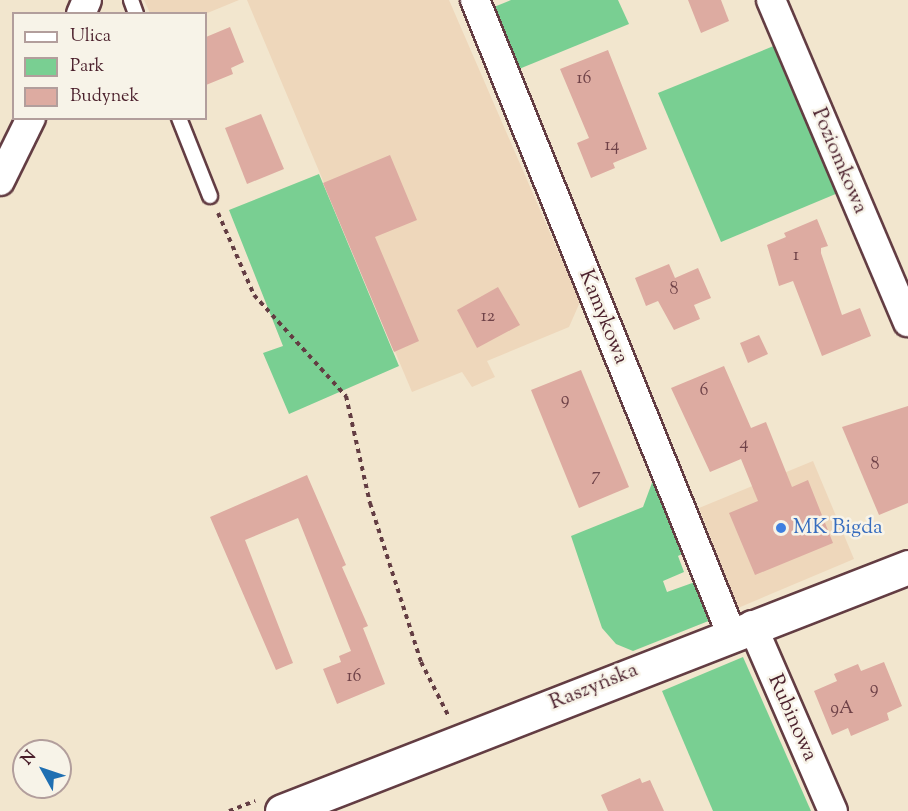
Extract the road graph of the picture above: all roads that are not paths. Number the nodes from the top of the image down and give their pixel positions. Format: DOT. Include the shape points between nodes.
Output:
graph roads {
  1 [pos="476,0"];
  2 [pos="771,0"];
  3 [pos="29,120"];
  4 [pos="180,120"];
  5 [pos="8,148"];
  6 [pos="0,181"];
  7 [pos="210,196"];
  8 [pos="908,322"];
  9 [pos="908,567"];
  10 [pos="741,629"];
  11 [pos="282,811"];
  12 [pos="833,811"];
  1 -- 10 [label="street, Kamykowa"];
  2 -- 8 [label="street, Poziomkowa"];
  3 -- 5 [label="street"];
  4 -- 7 [label="lane"];
  5 -- 6 [label="street"];
  9 -- 10 [label="street, Raszyńska"];
  10 -- 11 [label="street, Raszyńska"];
  10 -- 12 [label="street, Rubinowa"];
}
